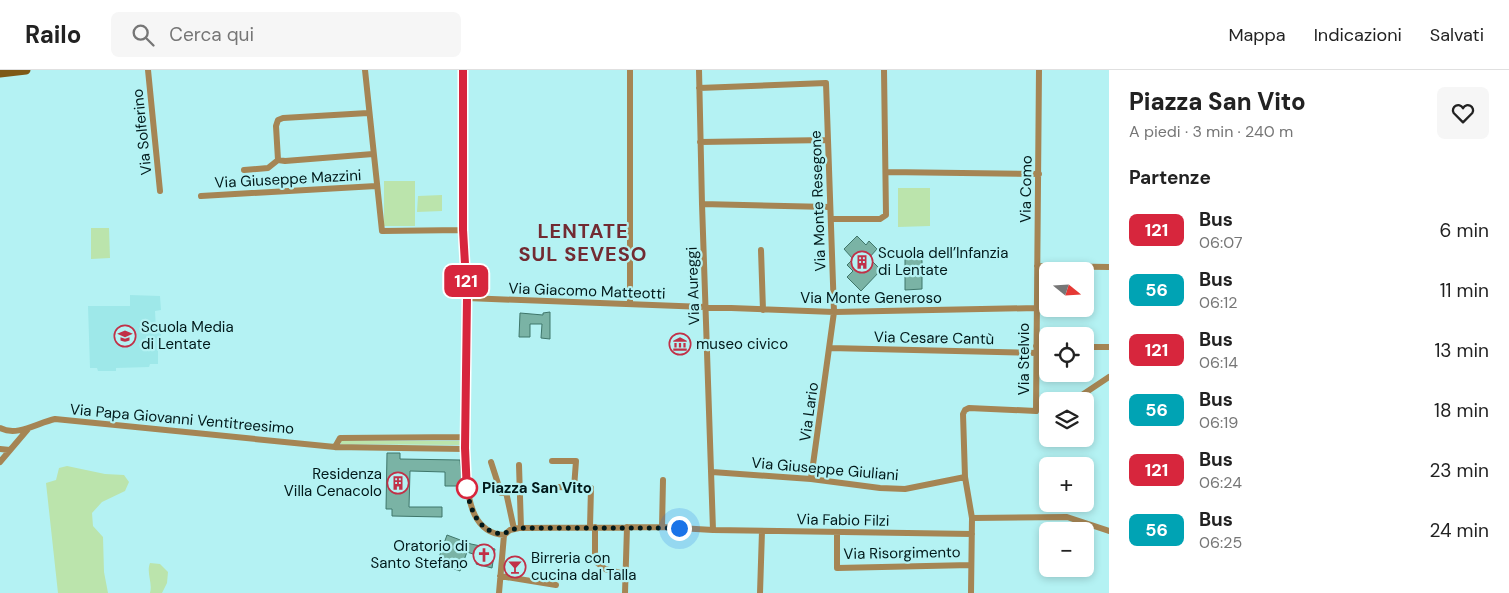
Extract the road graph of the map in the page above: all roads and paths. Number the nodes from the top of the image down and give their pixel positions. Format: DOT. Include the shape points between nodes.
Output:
graph roads {
  1 [pos="26,70"];
  2 [pos="148,70"];
  3 [pos="365,70"];
  4 [pos="463,70"];
  5 [pos="630,70"];
  6 [pos="699,70"];
  7 [pos="884,70"];
  8 [pos="1039,70"];
  9 [pos="4,73"];
  10 [pos="0,79"];
  11 [pos="699,88"];
  12 [pos="368,113"];
  13 [pos="828,140"];
  14 [pos="700,142"];
  15 [pos="373,154"];
  16 [pos="278,160"];
  17 [pos="244,170"];
  18 [pos="887,172"];
  19 [pos="1039,174"];
  20 [pos="376,186"];
  21 [pos="160,191"];
  22 [pos="202,196"];
  23 [pos="702,204"];
  24 [pos="830,207"];
  25 [pos="831,219"];
  26 [pos="463,230"];
  27 [pos="761,250"];
  28 [pos="1037,266"];
  29 [pos="1109,267"];
  30 [pos="467,298"];
  31 [pos="630,304"];
  32 [pos="706,308"];
  33 [pos="1036,308"];
  34 [pos="763,310"];
  35 [pos="834,312"];
  36 [pos="1094,347"];
  37 [pos="1109,347"];
  38 [pos="830,348"];
  39 [pos="1039,349"];
  40 [pos="1036,350"];
  41 [pos="1109,377"];
  42 [pos="1086,392"];
  43 [pos="28,428"];
  44 [pos="2,431"];
  45 [pos="465,437"];
  46 [pos="335,447"];
  47 [pos="465,448"];
  48 [pos="0,449"];
  49 [pos="10,450"];
  50 [pos="0,462"];
  51 [pos="491,462"];
  52 [pos="552,462"];
  53 [pos="519,465"];
  54 [pos="712,472"];
  55 [pos="965,477"];
  56 [pos="811,479"];
  57 [pos="663,480"];
  58 [pos="555,487"];
  59 [pos="574,488"];
  60 [pos="972,518"];
  61 [pos="596,527"];
  62 [pos="626,527"];
  63 [pos="662,527"];
  64 [pos="517,528"];
  65 [pos="714,530"];
  66 [pos="762,531"];
  67 [pos="1109,531"];
  68 [pos="837,532"];
  69 [pos="504,534"];
  70 [pos="972,534"];
  71 [pos="972,565"];
  72 [pos="624,574"];
  73 [pos="500,576"];
  74 [pos="556,585"];
  75 [pos="498,593"];
  76 [pos="625,593"];
  77 [pos="760,593"];
  78 [pos="971,593"];
  1 -- 9 [label="main road"];
  2 -- 21 [label="street, Via Solferino"];
  3 -- 12 [label="street, Via Giuseppe Mazzini"];
  4 -- 26 [label="street"];
  5 -- 31 [label="street"];
  6 -- 11 [label="street, Via Aureggi"];
  7 -- 18 [label="street"];
  8 -- 19 [label="street, Via Como"];
  9 -- 10 [label="main road"];
  11 -- 13 [label="street, Via Monte Resegone" via="826,83"];
  11 -- 14 [label="street, Via Aureggi"];
  12 -- 15 [label="street, Via Giuseppe Mazzini"];
  12 -- 16 [label="street" via="278,120"];
  13 -- 14 [label="street"];
  13 -- 24 [label="street, Via Monte Resegone"];
  14 -- 23 [label="street, Via Aureggi"];
  15 -- 16 [label="street"];
  15 -- 20 [label="street, Via Giuseppe Mazzini"];
  16 -- 17 [label="street" via="268,168"];
  18 -- 19 [label="street"];
  18 -- 25 [label="street" via="886,215 880,219"];
  19 -- 28 [label="street, Via Como"];
  20 -- 22 [label="street, Via Giuseppe Mazzini"];
  20 -- 26 [label="street, Via Giuseppe Mazzini" via="382,231"];
  23 -- 24 [label="street"];
  23 -- 32 [label="street, Via Aureggi"];
  24 -- 25 [label="street, Via Monte Resegone"];
  25 -- 35 [label="street, Via Monte Resegone"];
  26 -- 30 [label="street"];
  27 -- 34 [label="street"];
  28 -- 29 [label="street"];
  28 -- 33 [label="street, Via Como"];
  30 -- 31 [label="street, Via Giacomo Matteotti"];
  30 -- 45 [label="street"];
  31 -- 32 [label="street, Via Giacomo Matteotti"];
  32 -- 34 [label="street, Via Monte Generoso"];
  32 -- 54 [label="street, Via Aureggi"];
  33 -- 35 [label="street, Via Monte Generoso"];
  33 -- 40 [label="street, Via Stelvio"];
  34 -- 35 [label="street, Via Monte Generoso"];
  35 -- 38 [label="street, Via Monte Resegone"];
  36 -- 37 [label="street"];
  38 -- 40 [label="street, Via Cesare Cantù"];
  38 -- 56 [label="street, Via Lario"];
  39 -- 40 [label="street, Via Cesare Cantù"];
  40 -- 55 [label="street, Via Stelvio" via="1036,411 965,410 962,419"];
  41 -- 42 [label="street"];
  43 -- 44 [label="street, Via Papa Giovanni Ventitreesimo"];
  43 -- 46 [label="street, Via Papa Giovanni Ventitreesimo" via="55,420"];
  43 -- 49 [label="street"];
  45 -- 46 [label="street" via="340,438"];
  45 -- 47 [label="street"];
  46 -- 47 [label="street, Via Papa Giovanni Ventitreesimo"];
  47 -- 69 [label="street" via="471,508 478,522 490,532"];
  48 -- 49 [label="street"];
  49 -- 50 [label="street"];
  51 -- 64 [label="street" via="501,493 506,492"];
  52 -- 59 [label="street" via="576,461"];
  53 -- 64 [label="street"];
  54 -- 56 [label="street, Via Giuseppe Giuliani"];
  54 -- 65 [label="street, Via Aureggi"];
  55 -- 56 [label="street, Via Giuseppe Giuliani" via="905,489"];
  55 -- 60 [label="street"];
  57 -- 63 [label="street"];
  58 -- 59 [label="street"];
  59 -- 61 [label="street" via="590,488"];
  60 -- 67 [label="street" via="1067,517"];
  60 -- 70 [label="street"];
  61 -- 62 [label="street, Via Fabio Filzi"];
  61 -- 64 [label="street, Via Fabio Filzi"];
  61 -- 72 [label="street" via="595,561 604,569"];
  62 -- 63 [label="street, Via Fabio Filzi"];
  62 -- 72 [label="street"];
  63 -- 65 [label="street, Via Fabio Filzi"];
  64 -- 69 [label="street"];
  65 -- 66 [label="street, Via Fabio Filzi"];
  66 -- 68 [label="street, Via Fabio Filzi"];
  66 -- 77 [label="street"];
  68 -- 70 [label="street, Via Fabio Filzi"];
  68 -- 71 [label="street, Via Risorgimento" via="837,568"];
  69 -- 73 [label="street"];
  70 -- 71 [label="street"];
  71 -- 78 [label="street"];
  72 -- 76 [label="street"];
  73 -- 74 [label="street"];
  73 -- 75 [label="street"];
}
